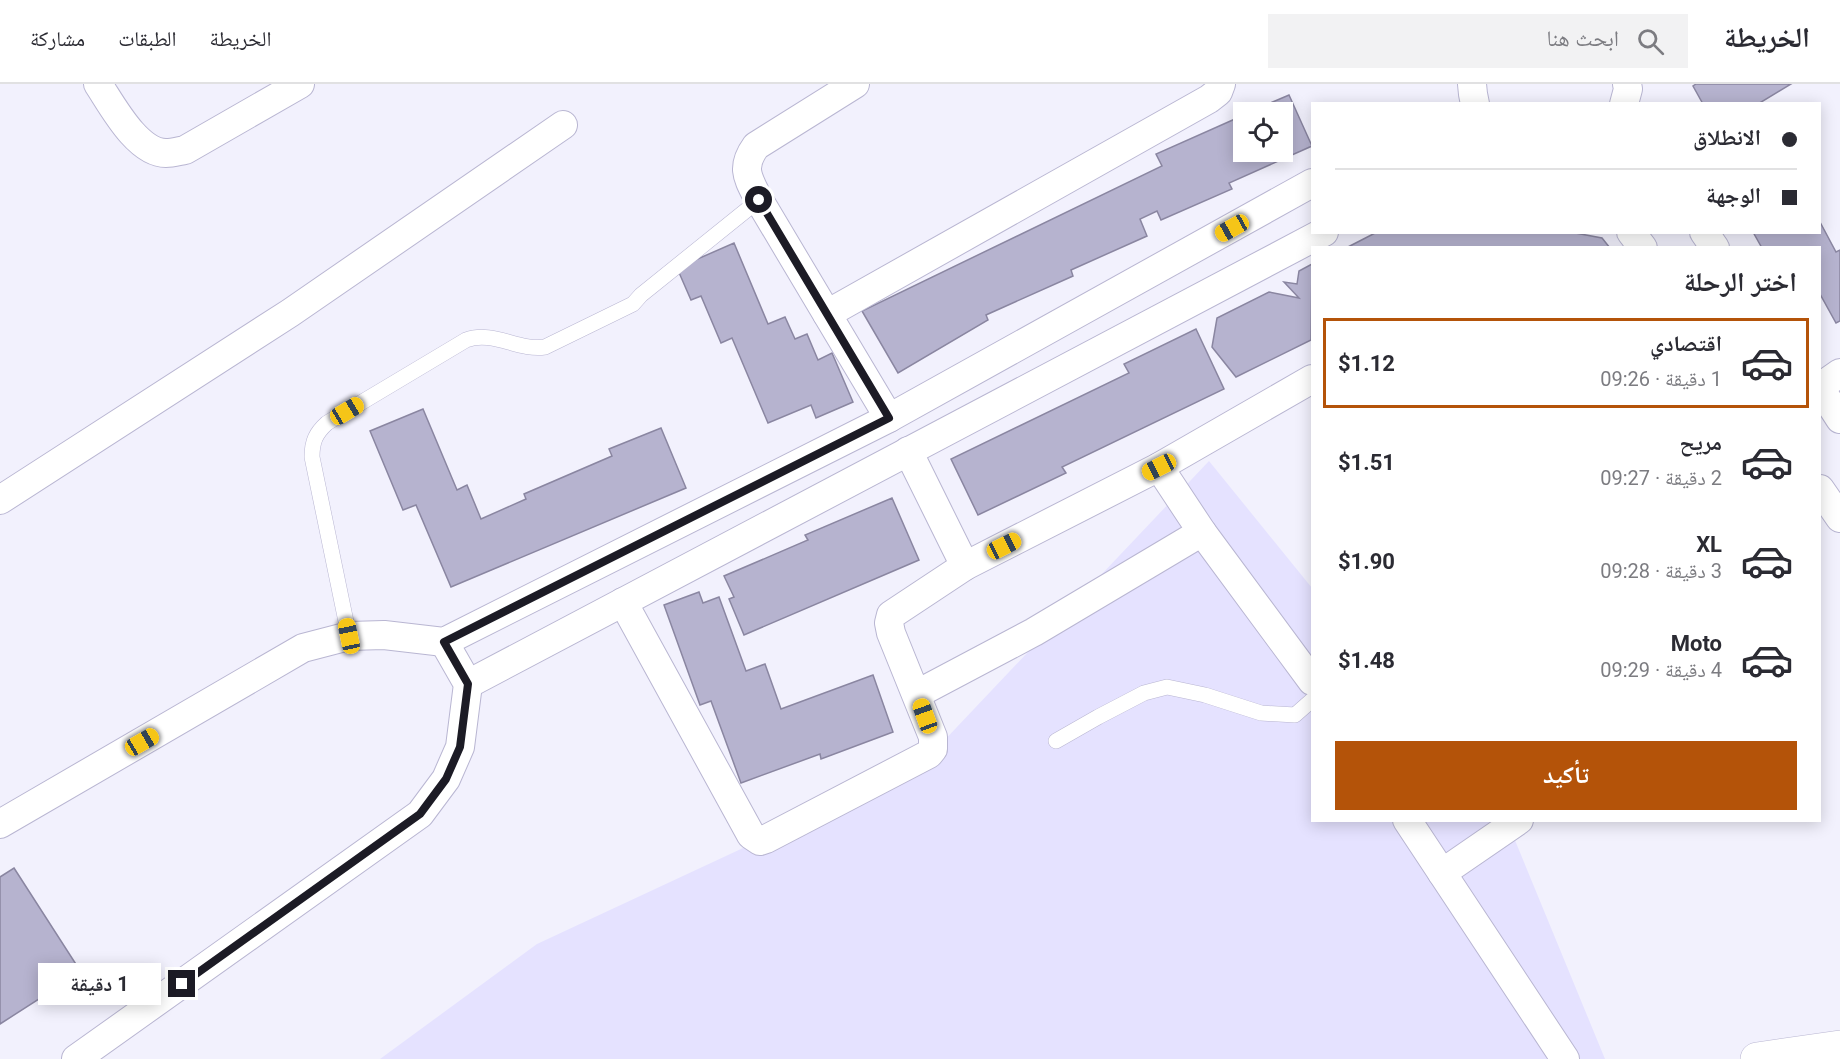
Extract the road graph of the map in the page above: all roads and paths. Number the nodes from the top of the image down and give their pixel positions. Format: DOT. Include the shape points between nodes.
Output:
graph roads {
  1 [pos="98,84"];
  2 [pos="300,84"];
  3 [pos="855,84"];
  4 [pos="1221,84"];
  5 [pos="1627,84"];
  6 [pos="1625,102"];
  7 [pos="563,125"];
  8 [pos="1311,184"];
  9 [pos="759,200"];
  10 [pos="1320,234"];
  11 [pos="827,314"];
  12 [pos="1840,373"];
  13 [pos="1311,380"];
  14 [pos="1821,386"];
  15 [pos="1821,389"];
  16 [pos="889,418"];
  17 [pos="1840,419"];
  18 [pos="908,451"];
  19 [pos="1159,467"];
  20 [pos="1821,490"];
  21 [pos="0,500"];
  22 [pos="1840,518"];
  23 [pos="1202,532"];
  24 [pos="965,566"];
  25 [pos="623,602"];
  26 [pos="349,636"];
  27 [pos="444,642"];
  28 [pos="1311,680"];
  29 [pos="468,684"];
  30 [pos="917,694"];
  31 [pos="1311,701"];
  32 [pos="1056,741"];
  33 [pos="1408,822"];
  34 [pos="1516,822"];
  35 [pos="0,824"];
  36 [pos="1442,873"];
  37 [pos="1840,1047"];
  38 [pos="76,1059"];
  39 [pos="1565,1059"];
  40 [pos="1757,1059"];
  1 -- 2 [label="street" via="133,136 164,154 185,150"];
  3 -- 9 [label="street" via="756,146 746,168"];
  4 -- 11 [label="street" via="1209,99"];
  5 -- 6 [label="street"];
  7 -- 21 [label="street" via="280,319"];
  8 -- 16 [label="street"];
  9 -- 11 [label="street"];
  9 -- 26 [label="lane" via="627,308 545,347 489,337 466,340 318,431 312,443 312,457"];
  10 -- 18 [label="street"];
  11 -- 16 [label="street"];
  12 -- 14 [label="street"];
  13 -- 19 [label="street"];
  15 -- 17 [label="street"];
  16 -- 27 [label="street"];
  18 -- 24 [label="street"];
  18 -- 25 [label="street"];
  19 -- 23 [label="street"];
  19 -- 24 [label="street"];
  20 -- 22 [label="street"];
  23 -- 28 [label="street"];
  23 -- 30 [label="street" via="1034,632"];
  24 -- 30 [label="street" via="891,615 891,633"];
  25 -- 29 [label="street"];
  25 -- 30 [label="street" via="751,835 760,841 929,754 933,737"];
  26 -- 27 [label="street" via="384,635"];
  26 -- 35 [label="street" via="303,648"];
  27 -- 29 [label="street"];
  29 -- 38 [label="street" via="460,747 446,779 420,814"];
  31 -- 32 [label="lane" via="1295,715 1261,713 1167,687 1144,693"];
  33 -- 36 [label="street"];
  34 -- 36 [label="street"];
  36 -- 39 [label="street"];
  37 -- 40 [label="street"];
}
